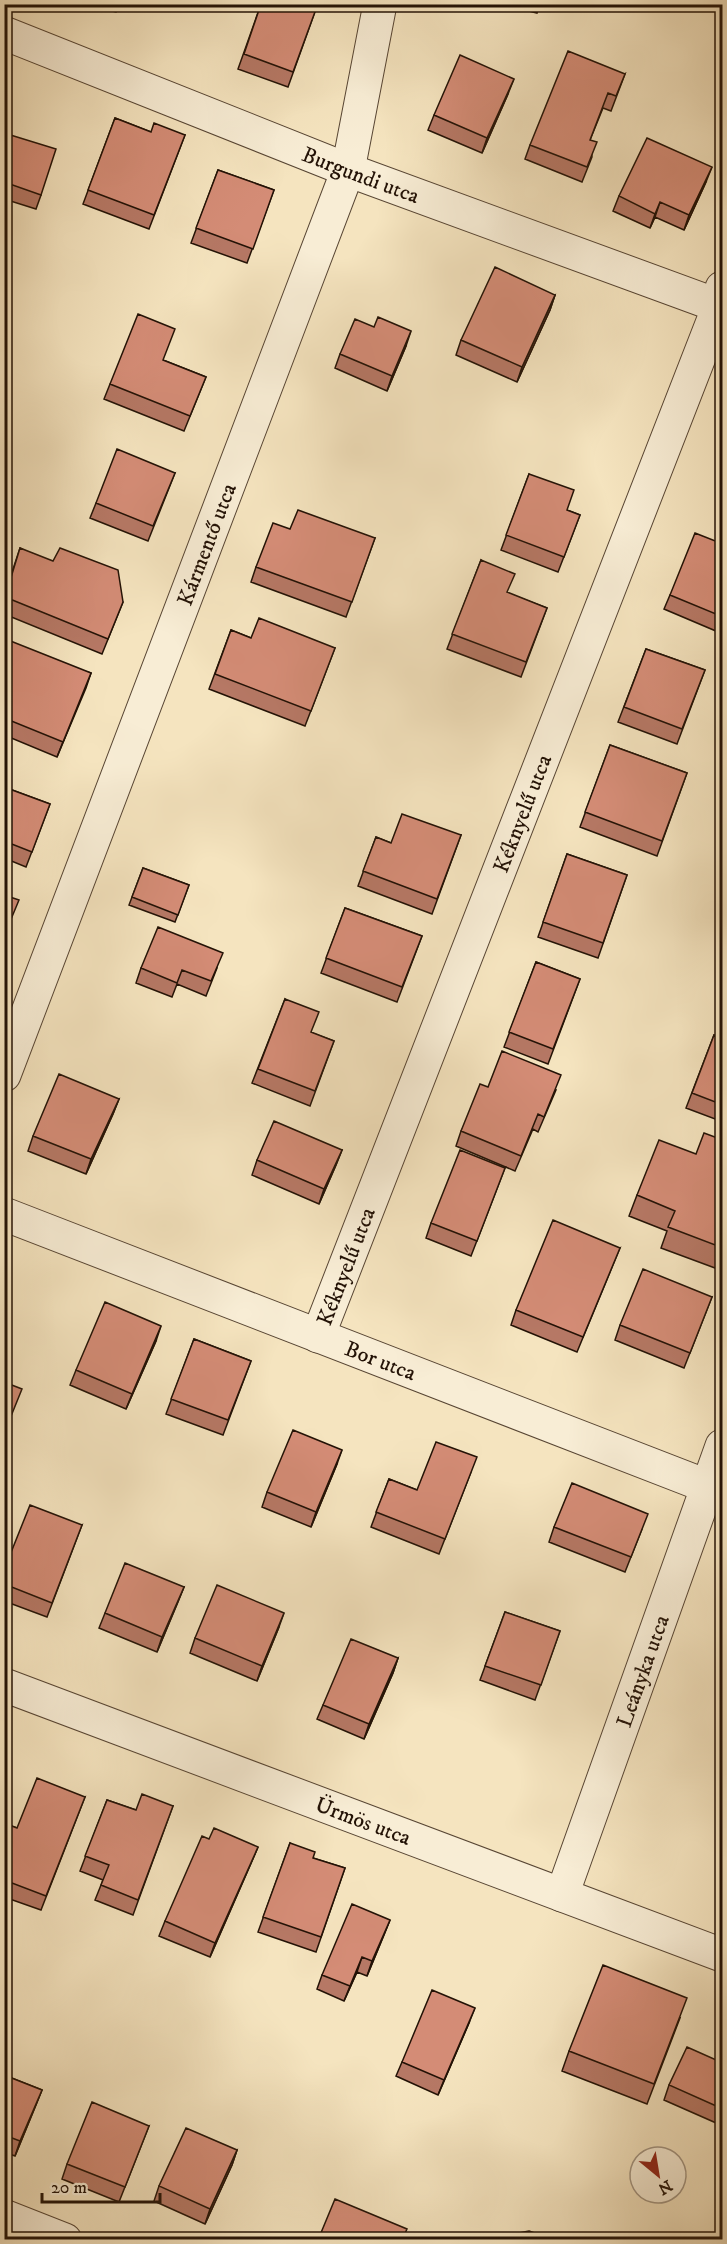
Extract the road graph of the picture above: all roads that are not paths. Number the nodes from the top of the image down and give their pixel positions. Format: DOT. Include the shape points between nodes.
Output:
graph roads {
  1 [pos="380,4"];
  2 [pos="4,33"];
  3 [pos="348,170"];
  4 [pos="721,300"];
  5 [pos="4,1076"];
  6 [pos="4,1214"];
  7 [pos="318,1336"];
  8 [pos="723,1446"];
  9 [pos="715,1489"];
  10 [pos="4,1685"];
  11 [pos="562,1895"];
  12 [pos="723,1955"];
  13 [pos="4,2216"];
  14 [pos="65,2240"];
  1 -- 3 [label="street, Kármentő utca"];
  2 -- 3 [label="street, Burgundi utca"];
  3 -- 4 [label="street, Burgundi utca"];
  3 -- 5 [label="street, Kármentő utca"];
  4 -- 7 [label="street, Kéknyelű utca"];
  6 -- 7 [label="street, Bor utca"];
  7 -- 9 [label="street, Bor utca"];
  8 -- 9 [label="street, Leányka utca"];
  9 -- 11 [label="street, Leányka utca"];
  10 -- 11 [label="street, Ürmös utca"];
  11 -- 12 [label="street, Ürmös utca"];
  13 -- 14 [label="street"];
}
